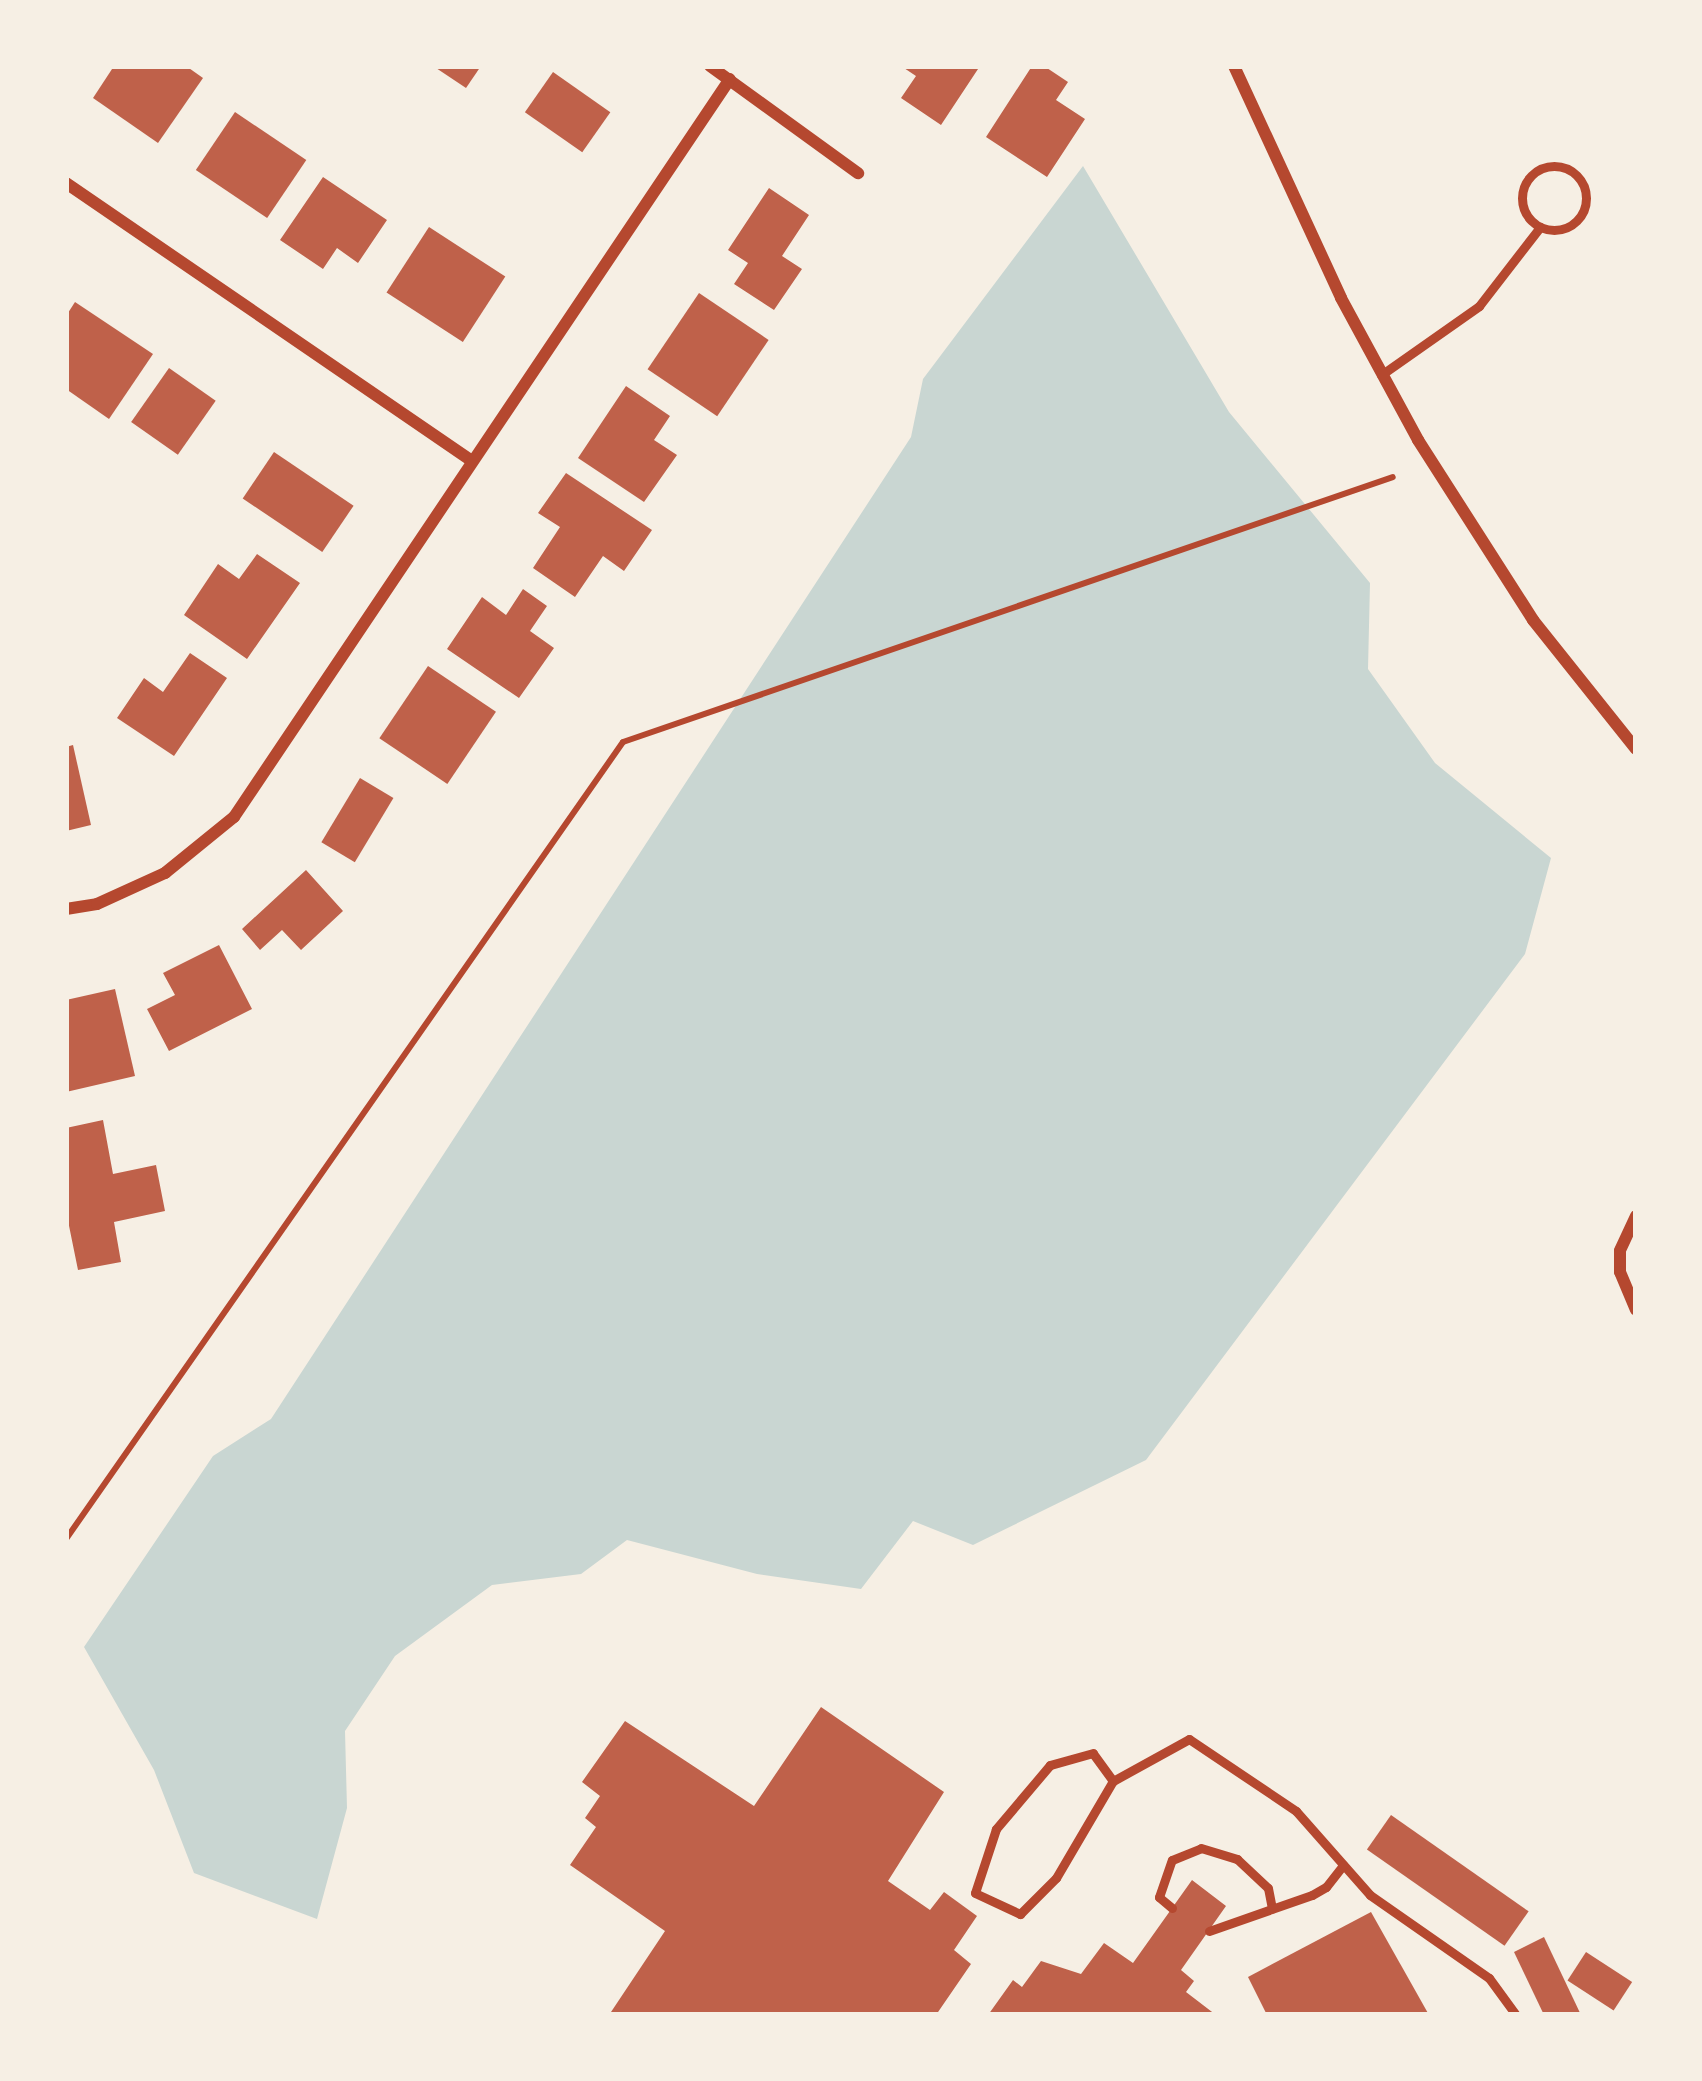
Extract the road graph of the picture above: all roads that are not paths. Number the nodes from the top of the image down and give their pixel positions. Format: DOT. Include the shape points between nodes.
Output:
graph roads {
  1 [pos="710,66"];
  2 [pos="1234,66"];
  3 [pos="730,79"];
  4 [pos="858,173"];
  5 [pos="66,183"];
  6 [pos="1540,227"];
  7 [pos="1381,375"];
  8 [pos="472,461"];
  9 [pos="1636,749"];
  10 [pos="66,909"];
  11 [pos="1636,1216"];
  12 [pos="1636,1310"];
  13 [pos="1113,1781"];
  14 [pos="1343,1865"];
  15 [pos="1172,1908"];
  16 [pos="1272,1909"];
  17 [pos="1209,1931"];
  18 [pos="1516,2015"];
  1 -- 3 [label="street"];
  2 -- 7 [label="street"];
  3 -- 4 [label="street"];
  3 -- 8 [label="street"];
  5 -- 8 [label="street"];
  6 -- 6 [label="lane" via="1561,230 1584,211 1586,190 1564,167 1534,173 1522,191 1525,212"];
  6 -- 7 [label="lane" via="1479,306"];
  7 -- 9 [label="street" via="1501,574"];
  8 -- 10 [label="street" via="234,818 165,873"];
  11 -- 12 [label="street" via="1620,1272"];
  13 -- 13 [label="lane" via="1056,1878 1021,1913 975,1894 996,1829 1050,1765 1093,1753"];
  13 -- 14 [label="lane" via="1190,1739 1296,1811"];
  14 -- 16 [label="lane" via="1326,1887"];
  14 -- 18 [label="lane" via="1370,1895 1489,1978"];
  15 -- 16 [label="lane" via="1160,1898 1172,1860 1201,1848 1237,1859 1268,1888"];
  16 -- 17 [label="lane"];
}
